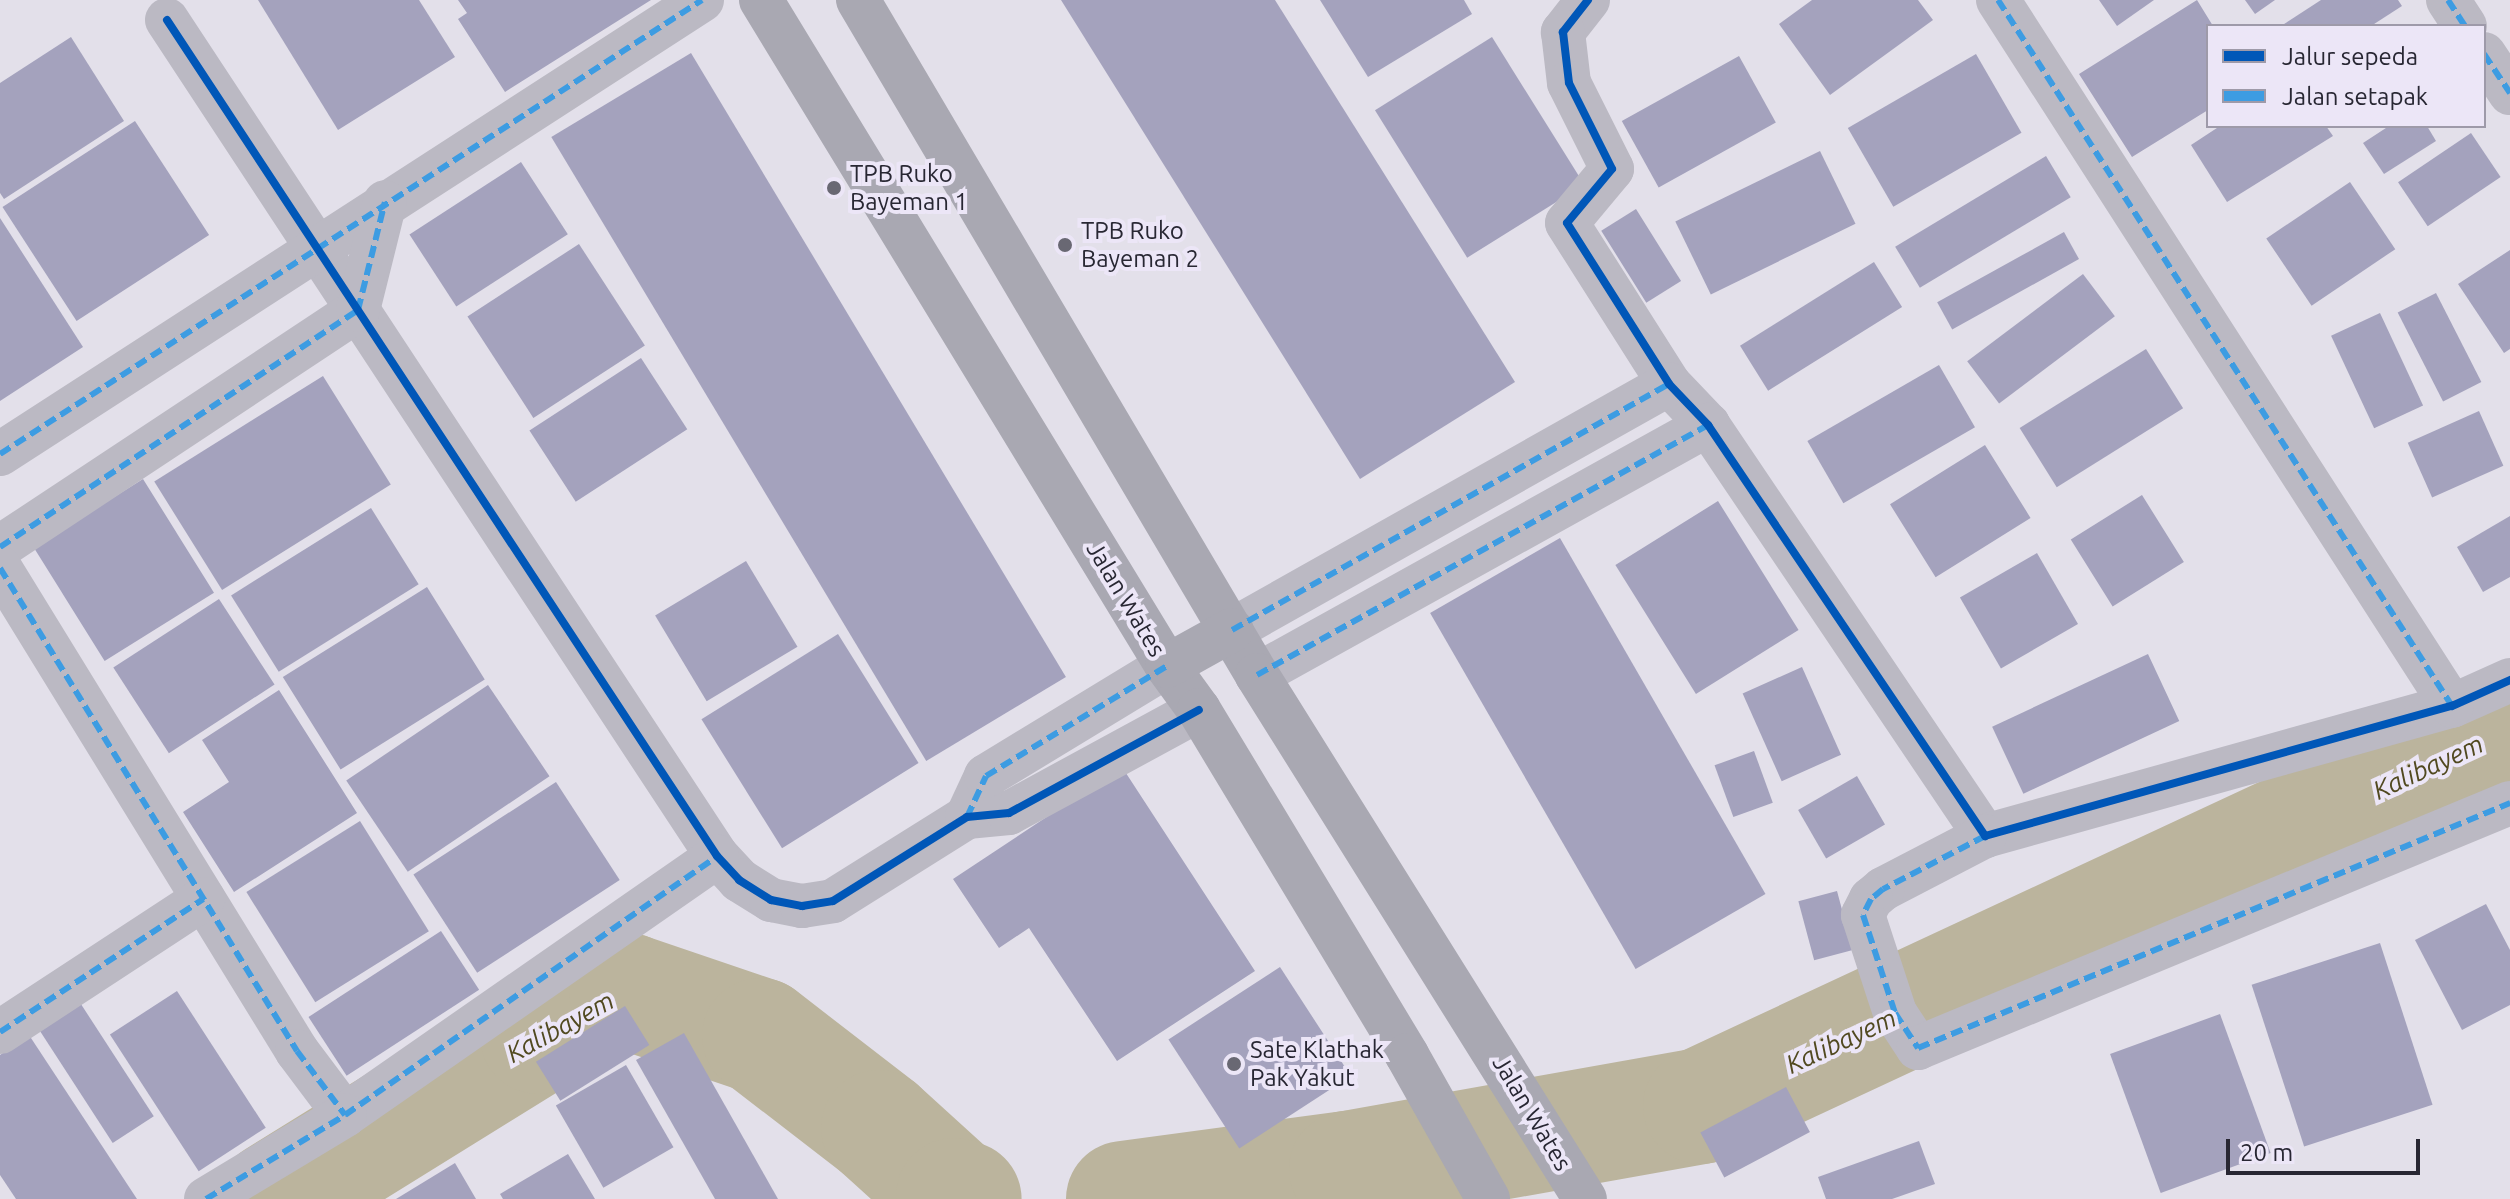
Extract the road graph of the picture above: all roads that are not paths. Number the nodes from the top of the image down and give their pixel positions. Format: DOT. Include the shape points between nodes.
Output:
graph roads {
  1 [pos="702,0"];
  2 [pos="761,0"];
  3 [pos="858,0"];
  4 [pos="1588,0"];
  5 [pos="1998,0"];
  6 [pos="2448,0"];
  7 [pos="167,20"];
  8 [pos="2464,24"];
  9 [pos="2486,57"];
  10 [pos="2510,93"];
  11 [pos="385,202"];
  12 [pos="315,248"];
  13 [pos="358,310"];
  14 [pos="1669,384"];
  15 [pos="1708,425"];
  16 [pos="0,454"];
  17 [pos="0,547"];
  18 [pos="0,568"];
  19 [pos="1232,630"];
  20 [pos="1167,666"];
  21 [pos="1257,675"];
  22 [pos="2510,680"];
  23 [pos="2452,706"];
  24 [pos="1199,710"];
  25 [pos="2510,803"];
  26 [pos="967,817"];
  27 [pos="1985,836"];
  28 [pos="717,856"];
  29 [pos="203,899"];
  30 [pos="0,1032"];
  31 [pos="345,1115"];
  32 [pos="206,1199"];
  33 [pos="1488,1199"];
  34 [pos="1585,1199"];
  1 -- 11 [label="street"];
  2 -- 20 [label="main road, Jalan Wates"];
  3 -- 19 [label="main road, Jalan Wates"];
  4 -- 14 [label="street" via="1563,32 1569,83 1612,169 1567,223"];
  5 -- 23 [label="street"];
  6 -- 8 [label="street"];
  7 -- 12 [label="street"];
  9 -- 10 [label="street"];
  11 -- 12 [label="street"];
  11 -- 13 [label="street"];
  12 -- 13 [label="street"];
  12 -- 16 [label="street"];
  13 -- 17 [label="street"];
  13 -- 28 [label="street"];
  14 -- 15 [label="street"];
  14 -- 19 [label="street"];
  15 -- 21 [label="street"];
  15 -- 27 [label="street"];
  18 -- 29 [label="street"];
  19 -- 20 [label="main road"];
  19 -- 21 [label="main road, Jalan Wates"];
  20 -- 24 [label="main road, Jalan Wates"];
  20 -- 26 [label="street" via="986,776"];
  21 -- 24 [label="main road"];
  21 -- 34 [label="main road, Jalan Wates"];
  22 -- 23 [label="street"];
  23 -- 27 [label="street"];
  24 -- 26 [label="street" via="1009,813"];
  24 -- 33 [label="main road, Jalan Wates"];
  25 -- 27 [label="street" via="1918,1048 1896,1015 1863,915 1883,889"];
  26 -- 28 [label="street" via="833,901 802,906 771,900 739,880"];
  28 -- 31 [label="street"];
  29 -- 30 [label="street"];
  29 -- 31 [label="street" via="297,1051"];
  31 -- 32 [label="street"];
}
